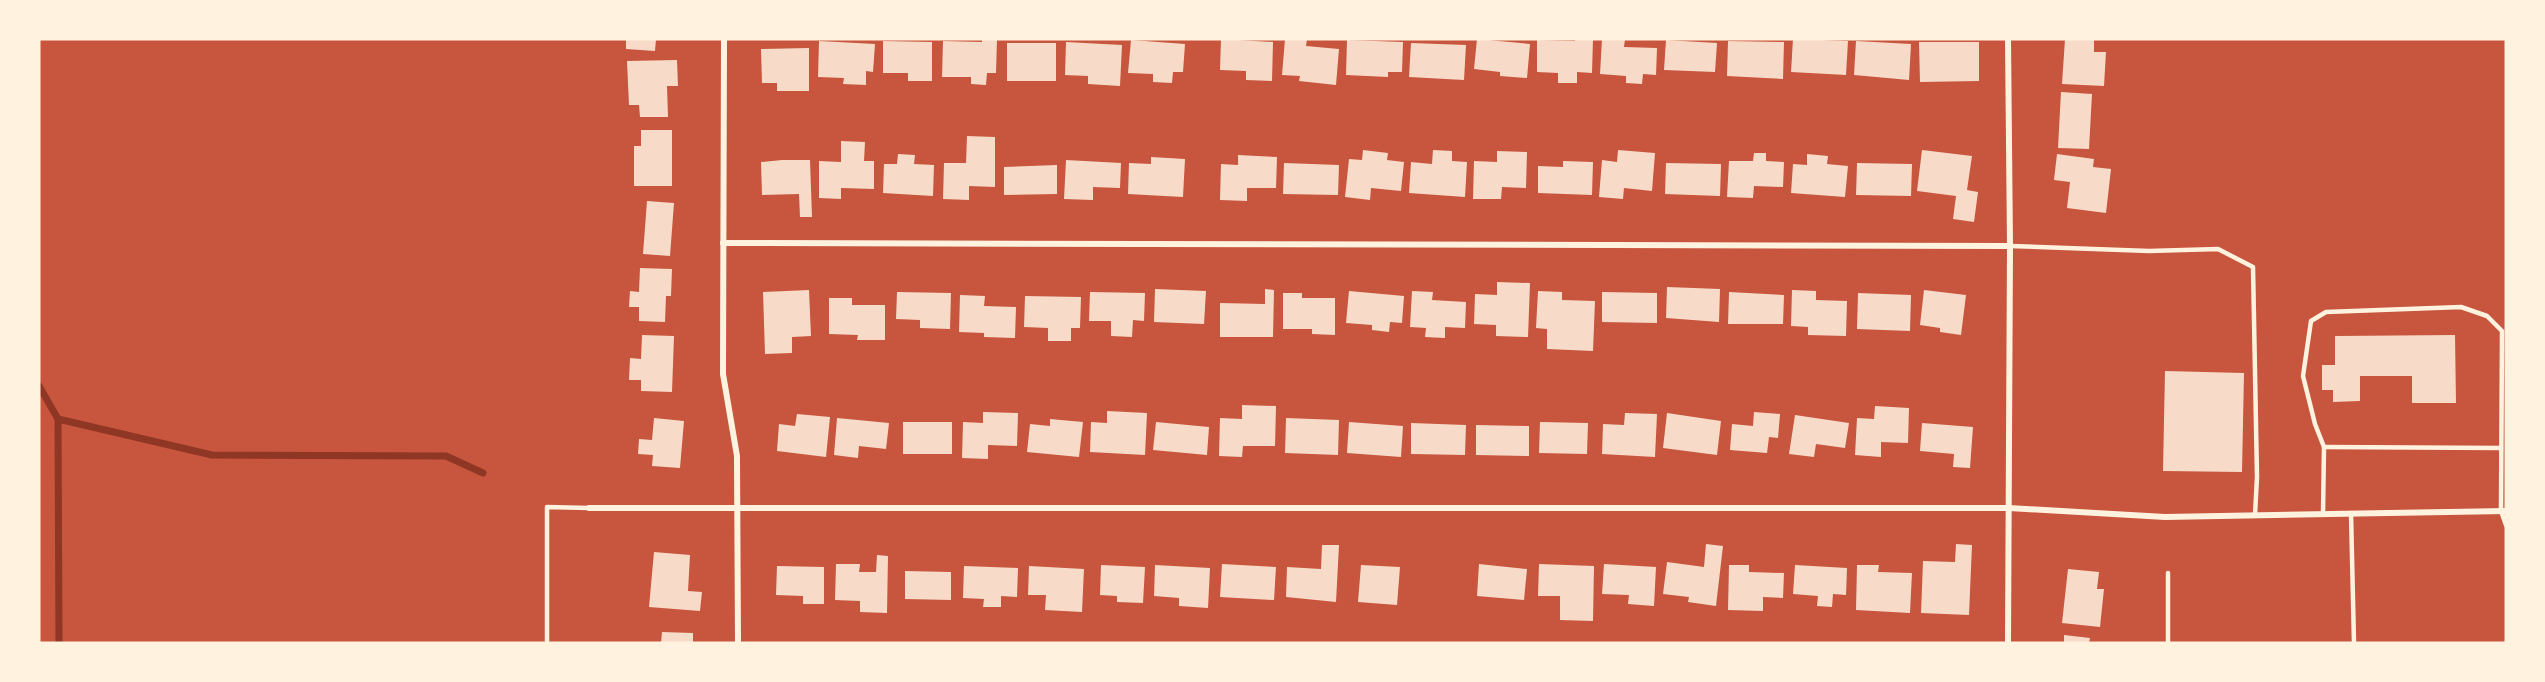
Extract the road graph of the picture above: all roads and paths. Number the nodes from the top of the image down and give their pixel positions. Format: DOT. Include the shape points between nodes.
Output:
graph roads {
  1 [pos="724,39"];
  2 [pos="2008,39"];
  3 [pos="723,243"];
  4 [pos="2010,246"];
  5 [pos="2324,447"];
  6 [pos="2501,448"];
  7 [pos="589,508"];
  8 [pos="738,508"];
  9 [pos="2009,508"];
  10 [pos="2503,511"];
  11 [pos="2351,513"];
  12 [pos="2323,514"];
  13 [pos="2255,515"];
  14 [pos="2506,525"];
  15 [pos="2168,573"];
  16 [pos="548,643"];
  17 [pos="738,643"];
  18 [pos="2008,643"];
  19 [pos="2168,643"];
  20 [pos="2354,643"];
  1 -- 3 [label="street"];
  2 -- 4 [label="street"];
  3 -- 4 [label="street"];
  3 -- 8 [label="street" via="723,374 737,456"];
  4 -- 9 [label="street"];
  4 -- 13 [label="lane" via="2218,249 2253,267"];
  5 -- 6 [label="lane"];
  5 -- 6 [label="lane" via="2303,376 2311,321 2326,312 2461,307 2487,316 2502,331"];
  5 -- 12 [label="lane"];
  6 -- 10 [label="lane"];
  7 -- 8 [label="street"];
  7 -- 16 [label="lane" via="547,507"];
  8 -- 9 [label="street"];
  8 -- 17 [label="street"];
  9 -- 13 [label="street" via="2165,517"];
  9 -- 18 [label="street"];
  10 -- 11 [label="street"];
  10 -- 14 [label="lane"];
  11 -- 12 [label="street"];
  11 -- 20 [label="lane"];
  12 -- 13 [label="street"];
  15 -- 19 [label="lane"];
}
